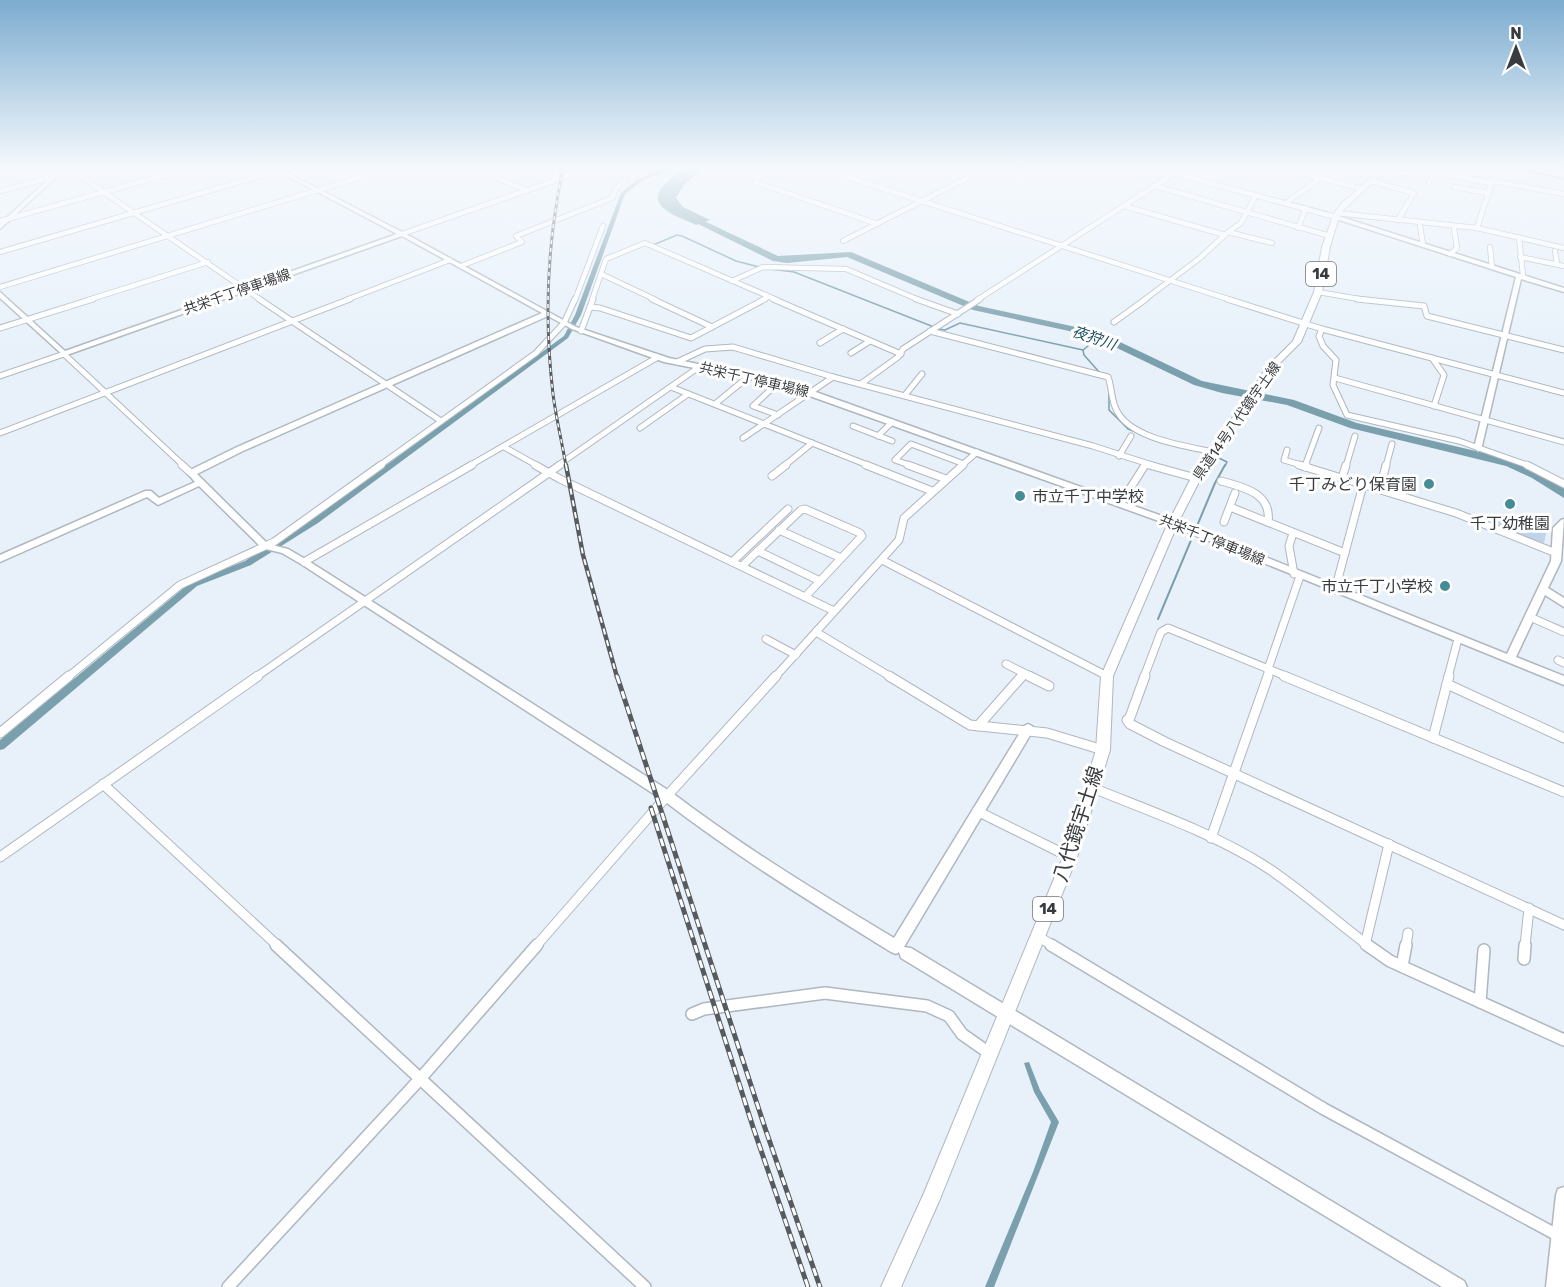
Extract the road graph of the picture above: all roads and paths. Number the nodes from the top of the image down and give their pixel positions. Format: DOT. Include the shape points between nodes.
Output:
graph roads {
  1 [pos="77,229"];
  2 [pos="159,229"];
  3 [pos="191,229"];
  4 [pos="393,229"];
  5 [pos="416,229"];
  6 [pos="534,229"];
  7 [pos="602,229"];
  8 [pos="864,229"];
  9 [pos="1007,229"];
  10 [pos="1089,229"];
  11 [pos="1205,229"];
  12 [pos="1233,229"];
  13 [pos="1302,229"];
  14 [pos="1331,229"];
  15 [pos="1377,229"];
  16 [pos="1420,229"];
  17 [pos="1454,229"];
  18 [pos="1482,229"];
  19 [pos="402,234"];
  20 [pos="1227,234"];
  21 [pos="169,236"];
  22 [pos="1329,236"];
  23 [pos="1519,239"];
  24 [pos="843,241"];
  25 [pos="1272,243"];
  26 [pos="1423,245"];
  27 [pos="1062,247"];
  28 [pos="1490,247"];
  29 [pos="1564,248"];
  30 [pos="1555,251"];
  31 [pos="0,252"];
  32 [pos="1450,254"];
  33 [pos="1520,257"];
  34 [pos="450,260"];
  35 [pos="208,262"];
  36 [pos="1557,264"];
  37 [pos="460,266"];
  38 [pos="1564,266"];
  39 [pos="1492,267"];
  40 [pos="601,274"];
  41 [pos="1521,276"];
  42 [pos="732,281"];
  43 [pos="1167,281"];
  44 [pos="0,287"];
  45 [pos="247,288"];
  46 [pos="1564,290"];
  47 [pos="1318,292"];
  48 [pos="0,294"];
  49 [pos="768,297"];
  50 [pos="590,307"];
  51 [pos="959,313"];
  52 [pos="547,314"];
  53 [pos="28,321"];
  54 [pos="290,321"];
  55 [pos="1114,322"];
  56 [pos="564,323"];
  57 [pos="1303,324"];
  58 [pos="712,327"];
  59 [pos="0,328"];
  60 [pos="933,328"];
  61 [pos="1322,328"];
  62 [pos="843,329"];
  63 [pos="578,330"];
  64 [pos="1506,335"];
  65 [pos="870,341"];
  66 [pos="820,343"];
  67 [pos="1564,350"];
  68 [pos="851,353"];
  69 [pos="64,354"];
  70 [pos="901,354"];
  71 [pos="658,357"];
  72 [pos="1432,358"];
  73 [pos="677,362"];
  74 [pos="699,368"];
  75 [pos="922,374"];
  76 [pos="1497,375"];
  77 [pos="0,376"];
  78 [pos="748,377"];
  79 [pos="833,377"];
  80 [pos="1335,378"];
  81 [pos="778,383"];
  82 [pos="862,383"];
  83 [pos="388,385"];
  84 [pos="671,387"];
  85 [pos="106,393"];
  86 [pos="810,393"];
  87 [pos="1564,393"];
  88 [pos="688,394"];
  89 [pos="905,395"];
  90 [pos="715,404"];
  91 [pos="1434,406"];
  92 [pos="778,415"];
  93 [pos="1485,420"];
  94 [pos="441,421"];
  95 [pos="892,422"];
  96 [pos="765,424"];
  97 [pos="853,426"];
  98 [pos="640,428"];
  99 [pos="1319,428"];
  100 [pos="0,433"];
  101 [pos="878,436"];
  102 [pos="1131,436"];
  103 [pos="1354,436"];
  104 [pos="743,438"];
  105 [pos="892,441"];
  106 [pos="1564,442"];
  107 [pos="812,443"];
  108 [pos="1392,444"];
  109 [pos="504,447"];
  110 [pos="1478,447"];
  111 [pos="1287,450"];
  112 [pos="977,452"];
  113 [pos="1212,454"];
  114 [pos="1119,456"];
  115 [pos="964,464"];
  116 [pos="1145,464"];
  117 [pos="1305,467"];
  118 [pos="191,473"];
  119 [pos="549,474"];
  120 [pos="772,476"];
  121 [pos="1196,478"];
  122 [pos="1342,478"];
  123 [pos="946,479"];
  124 [pos="1221,480"];
  125 [pos="200,483"];
  126 [pos="1564,484"];
  127 [pos="1363,485"];
  128 [pos="1380,489"];
  129 [pos="932,491"];
  130 [pos="1235,493"];
  131 [pos="1121,503"];
  132 [pos="1230,507"];
  133 [pos="788,509"];
  134 [pos="1224,522"];
  135 [pos="1268,522"];
  136 [pos="1564,522"];
  137 [pos="1176,524"];
  138 [pos="779,530"];
  139 [pos="1293,533"];
  140 [pos="265,546"];
  141 [pos="758,551"];
  142 [pos="1345,553"];
  143 [pos="1556,553"];
  144 [pos="841,558"];
  145 [pos="0,559"];
  146 [pos="882,560"];
  147 [pos="304,562"];
  148 [pos="732,562"];
  149 [pos="742,566"];
  150 [pos="1297,575"];
  151 [pos="820,581"];
  152 [pos="1335,590"];
  153 [pos="1543,590"];
  154 [pos="805,597"];
  155 [pos="364,602"];
  156 [pos="1564,603"];
  157 [pos="834,611"];
  158 [pos="1530,617"];
  159 [pos="816,632"];
  160 [pos="1564,632"];
  161 [pos="766,639"];
  162 [pos="1458,639"];
  163 [pos="796,655"];
  164 [pos="1510,659"];
  165 [pos="1006,664"];
  166 [pos="1268,669"];
  167 [pos="1024,674"];
  168 [pos="1107,676"];
  169 [pos="1564,681"];
  170 [pos="1447,684"];
  171 [pos="1049,686"];
  172 [pos="978,726"];
  173 [pos="1028,729"];
  174 [pos="0,733"];
  175 [pos="1433,738"];
  176 [pos="1564,738"];
  177 [pos="1103,750"];
  178 [pos="1235,773"];
  179 [pos="103,784"];
  180 [pos="1093,788"];
  181 [pos="1564,792"];
  182 [pos="667,796"];
  183 [pos="977,812"];
  184 [pos="1211,838"];
  185 [pos="1389,844"];
  186 [pos="0,857"];
  187 [pos="1070,858"];
  188 [pos="1528,908"];
  189 [pos="1564,925"];
  190 [pos="1408,933"];
  191 [pos="1037,936"];
  192 [pos="1365,945"];
  193 [pos="1484,950"];
  194 [pos="906,953"];
  195 [pos="1524,959"];
  196 [pos="1402,966"];
  197 [pos="1480,1002"];
  198 [pos="692,1014"];
  199 [pos="1005,1015"];
  200 [pos="1564,1040"];
  201 [pos="989,1053"];
  202 [pos="420,1079"];
  203 [pos="1564,1195"];
  204 [pos="1559,1236"];
  205 [pos="228,1287"];
  206 [pos="645,1287"];
  207 [pos="891,1287"];
  208 [pos="1458,1287"];
  209 [pos="1555,1287"];
  1 -- 31 [label="street"];
  2 -- 21 [label="street"];
  3 -- 21 [label="street"];
  4 -- 19 [label="street"];
  5 -- 19 [label="street"];
  6 -- 37 [label="street" via="516,236 522,242"];
  7 -- 56 [label="street"];
  8 -- 24 [label="street"];
  9 -- 27 [label="street"];
  10 -- 27 [label="street"];
  11 -- 20 [label="street"];
  12 -- 20 [label="street"];
  13 -- 22 [label="street"];
  14 -- 22 [label="main road, 県道14号八代鏡宇土線 / 14"];
  15 -- 26 [label="street"];
  16 -- 26 [label="street"];
  17 -- 32 [label="street" via="1457,249"];
  18 -- 23 [label="street"];
  19 -- 34 [label="street, 共栄千丁停車場線"];
  19 -- 45 [label="street, 共栄千丁停車場線"];
  20 -- 25 [label="street"];
  20 -- 43 [label="street"];
  21 -- 35 [label="street"];
  21 -- 44 [label="street"];
  22 -- 47 [label="main road, 県道14号八代鏡宇土線 / 14"];
  23 -- 29 [label="street"];
  23 -- 33 [label="street"];
  26 -- 32 [label="street"];
  27 -- 43 [label="street"];
  27 -- 51 [label="street"];
  28 -- 39 [label="street"];
  30 -- 36 [label="street"];
  32 -- 39 [label="street"];
  33 -- 36 [label="street"];
  33 -- 41 [label="street"];
  34 -- 37 [label="street, 共栄千丁停車場線"];
  34 -- 54 [label="street"];
  35 -- 45 [label="street"];
  35 -- 53 [label="street"];
  36 -- 38 [label="street"];
  37 -- 52 [label="street, 共栄千丁停車場線"];
  39 -- 41 [label="street"];
  40 -- 42 [label="street" via="606,259 645,243"];
  40 -- 50 [label="street"];
  40 -- 58 [label="street"];
  41 -- 46 [label="street"];
  41 -- 64 [label="street"];
  42 -- 49 [label="street"];
  42 -- 51 [label="street" via="759,268 846,269 932,306"];
  43 -- 55 [label="street"];
  43 -- 57 [label="street"];
  45 -- 54 [label="street"];
  45 -- 69 [label="street, 共栄千丁停車場線"];
  47 -- 57 [label="main road, 県道14号八代鏡宇土線 / 14"];
  47 -- 64 [label="street" via="1424,306 1427,316"];
  48 -- 53 [label="street"];
  49 -- 58 [label="street"];
  49 -- 62 [label="street"];
  50 -- 58 [label="street" via="691,338"];
  50 -- 63 [label="street"];
  51 -- 60 [label="street"];
  52 -- 56 [label="street, 共栄千丁停車場線"];
  52 -- 83 [label="street"];
  53 -- 59 [label="street"];
  53 -- 69 [label="street"];
  54 -- 83 [label="street"];
  54 -- 85 [label="street"];
  56 -- 63 [label="street, 共栄千丁停車場線"];
  56 -- 94 [label="street" via="536,353"];
  57 -- 61 [label="street"];
  57 -- 113 [label="main road, 県道14号八代鏡宇土線 / 14" via="1297,342 1271,367"];
  60 -- 70 [label="street"];
  60 -- 113 [label="street" via="1108,377 1115,409 1122,420 1137,430"];
  61 -- 72 [label="street"];
  61 -- 80 [label="street" via="1319,336 1323,346 1336,360"];
  62 -- 65 [label="street"];
  62 -- 66 [label="street"];
  63 -- 71 [label="street, 共栄千丁停車場線"];
  64 -- 67 [label="street"];
  64 -- 76 [label="street"];
  65 -- 68 [label="street"];
  65 -- 70 [label="street"];
  69 -- 77 [label="street"];
  69 -- 85 [label="street"];
  70 -- 82 [label="street"];
  71 -- 73 [label="street, 共栄千丁停車場線"];
  71 -- 109 [label="street"];
  72 -- 76 [label="street"];
  72 -- 91 [label="street" via="1444,375"];
  73 -- 74 [label="street, 共栄千丁停車場線"];
  73 -- 79 [label="street" via="705,349 724,346"];
  74 -- 78 [label="street, 共栄千丁停車場線"];
  74 -- 84 [label="street"];
  75 -- 89 [label="street"];
  76 -- 87 [label="street"];
  76 -- 93 [label="street"];
  78 -- 81 [label="street, 共栄千丁停車場線"];
  78 -- 90 [label="street"];
  79 -- 82 [label="street"];
  79 -- 86 [label="street"];
  80 -- 91 [label="street"];
  80 -- 110 [label="street" via="1333,385 1347,415"];
  81 -- 86 [label="street, 共栄千丁停車場線"];
  81 -- 92 [label="street" via="753,406"];
  82 -- 89 [label="street"];
  83 -- 94 [label="street"];
  83 -- 118 [label="street"];
  84 -- 88 [label="street"];
  84 -- 119 [label="street"];
  85 -- 100 [label="street"];
  85 -- 118 [label="street"];
  86 -- 92 [label="street"];
  86 -- 95 [label="street, 共栄千丁停車場線"];
  88 -- 90 [label="street"];
  88 -- 98 [label="street"];
  89 -- 114 [label="street"];
  90 -- 96 [label="street"];
  91 -- 93 [label="street"];
  92 -- 96 [label="street"];
  93 -- 106 [label="street"];
  93 -- 110 [label="street"];
  94 -- 140 [label="street"];
  95 -- 101 [label="street"];
  95 -- 112 [label="street, 共栄千丁停車場線"];
  96 -- 104 [label="street"];
  96 -- 107 [label="street"];
  97 -- 101 [label="street"];
  99 -- 117 [label="street"];
  101 -- 105 [label="street"];
  102 -- 114 [label="street"];
  103 -- 122 [label="street"];
  107 -- 120 [label="street"];
  107 -- 129 [label="street"];
  108 -- 128 [label="street"];
  109 -- 119 [label="street"];
  109 -- 147 [label="street"];
  110 -- 126 [label="street" via="1525,463"];
  111 -- 117 [label="street" via="1280,459"];
  112 -- 115 [label="street"];
  112 -- 131 [label="street, 共栄千丁停車場線"];
  113 -- 121 [label="main road, 県道14号八代鏡宇土線 / 14"];
  114 -- 116 [label="street"];
  115 -- 123 [label="street"];
  115 -- 123 [label="street" via="911,444 895,460"];
  116 -- 121 [label="street"];
  116 -- 131 [label="street"];
  117 -- 122 [label="street"];
  118 -- 125 [label="street"];
  119 -- 148 [label="street"];
  119 -- 155 [label="street"];
  121 -- 137 [label="main road, 県道14号八代鏡宇土線 / 14"];
  122 -- 127 [label="street"];
  123 -- 129 [label="street"];
  124 -- 135 [label="street" via="1258,495 1270,508"];
  125 -- 140 [label="street"];
  125 -- 145 [label="street" via="158,502 148,493"];
  127 -- 128 [label="street"];
  127 -- 142 [label="street"];
  128 -- 143 [label="street" via="1456,513"];
  129 -- 146 [label="street" via="904,518 899,540"];
  130 -- 132 [label="street"];
  131 -- 137 [label="street, 共栄千丁停車場線"];
  132 -- 134 [label="street"];
  132 -- 135 [label="street"];
  133 -- 148 [label="street"];
  135 -- 139 [label="street"];
  136 -- 143 [label="street" via="1558,528"];
  137 -- 150 [label="street, 共栄千丁停車場線"];
  137 -- 168 [label="main road, 八代鏡宇土線 / 14"];
  138 -- 141 [label="street"];
  138 -- 144 [label="street"];
  138 -- 144 [label="street" via="805,509 860,533 862,536"];
  139 -- 142 [label="street"];
  139 -- 150 [label="street" via="1289,546"];
  140 -- 147 [label="street"];
  140 -- 174 [label="street" via="180,585"];
  141 -- 149 [label="street"];
  141 -- 151 [label="street"];
  142 -- 152 [label="street"];
  143 -- 153 [label="street"];
  144 -- 151 [label="street"];
  146 -- 157 [label="street"];
  146 -- 168 [label="street"];
  147 -- 155 [label="street"];
  148 -- 149 [label="street"];
  149 -- 154 [label="street"];
  150 -- 152 [label="street, 共栄千丁停車場線"];
  150 -- 166 [label="street"];
  151 -- 154 [label="street"];
  152 -- 162 [label="street, 共栄千丁停車場線"];
  153 -- 156 [label="street"];
  153 -- 158 [label="street"];
  154 -- 157 [label="street"];
  155 -- 179 [label="street"];
  155 -- 182 [label="street"];
  157 -- 159 [label="street"];
  158 -- 160 [label="street"];
  158 -- 164 [label="street"];
  159 -- 163 [label="street"];
  159 -- 172 [label="street" via="970,725"];
  161 -- 163 [label="street"];
  162 -- 164 [label="street, 共栄千丁停車場線"];
  162 -- 170 [label="street"];
  163 -- 182 [label="street"];
  164 -- 169 [label="street, 共栄千丁停車場線"];
  165 -- 167 [label="street"];
  166 -- 175 [label="street"];
  166 -- 178 [label="street"];
  166 -- 178 [label="street" via="1165,628 1127,720"];
  167 -- 171 [label="street"];
  167 -- 172 [label="street"];
  168 -- 177 [label="main road, 八代鏡宇土線 / 14"];
  170 -- 175 [label="street"];
  170 -- 176 [label="street"];
  172 -- 173 [label="street"];
  173 -- 177 [label="street"];
  173 -- 183 [label="street"];
  175 -- 181 [label="street"];
  177 -- 180 [label="main road, 八代鏡宇土線 / 14"];
  178 -- 184 [label="street"];
  178 -- 185 [label="street"];
  179 -- 186 [label="street"];
  179 -- 202 [label="street"];
  180 -- 184 [label="street"];
  180 -- 187 [label="main road, 八代鏡宇土線 / 14"];
  182 -- 183 [label="street" via="779,877 896,947"];
  182 -- 202 [label="street"];
  183 -- 187 [label="street"];
  184 -- 192 [label="street" via="1280,876"];
  185 -- 188 [label="street"];
  185 -- 192 [label="street"];
  187 -- 191 [label="main road, 八代鏡宇土線 / 14"];
  188 -- 189 [label="street"];
  188 -- 195 [label="street"];
  190 -- 196 [label="street"];
  191 -- 199 [label="main road, 八代鏡宇土線 / 14"];
  191 -- 204 [label="street" via="1324,1109"];
  192 -- 196 [label="street"];
  193 -- 197 [label="street"];
  194 -- 199 [label="street"];
  196 -- 197 [label="street"];
  197 -- 200 [label="street"];
  198 -- 201 [label="street" via="704,1009 825,993 927,1006 949,1016 962,1034"];
  199 -- 201 [label="main road, 八代鏡宇土線 / 14"];
  199 -- 208 [label="street"];
  201 -- 207 [label="main road, 八代鏡宇土線 / 14"];
  202 -- 205 [label="street"];
  202 -- 206 [label="street"];
  203 -- 204 [label="street"];
  204 -- 209 [label="street"];
}
